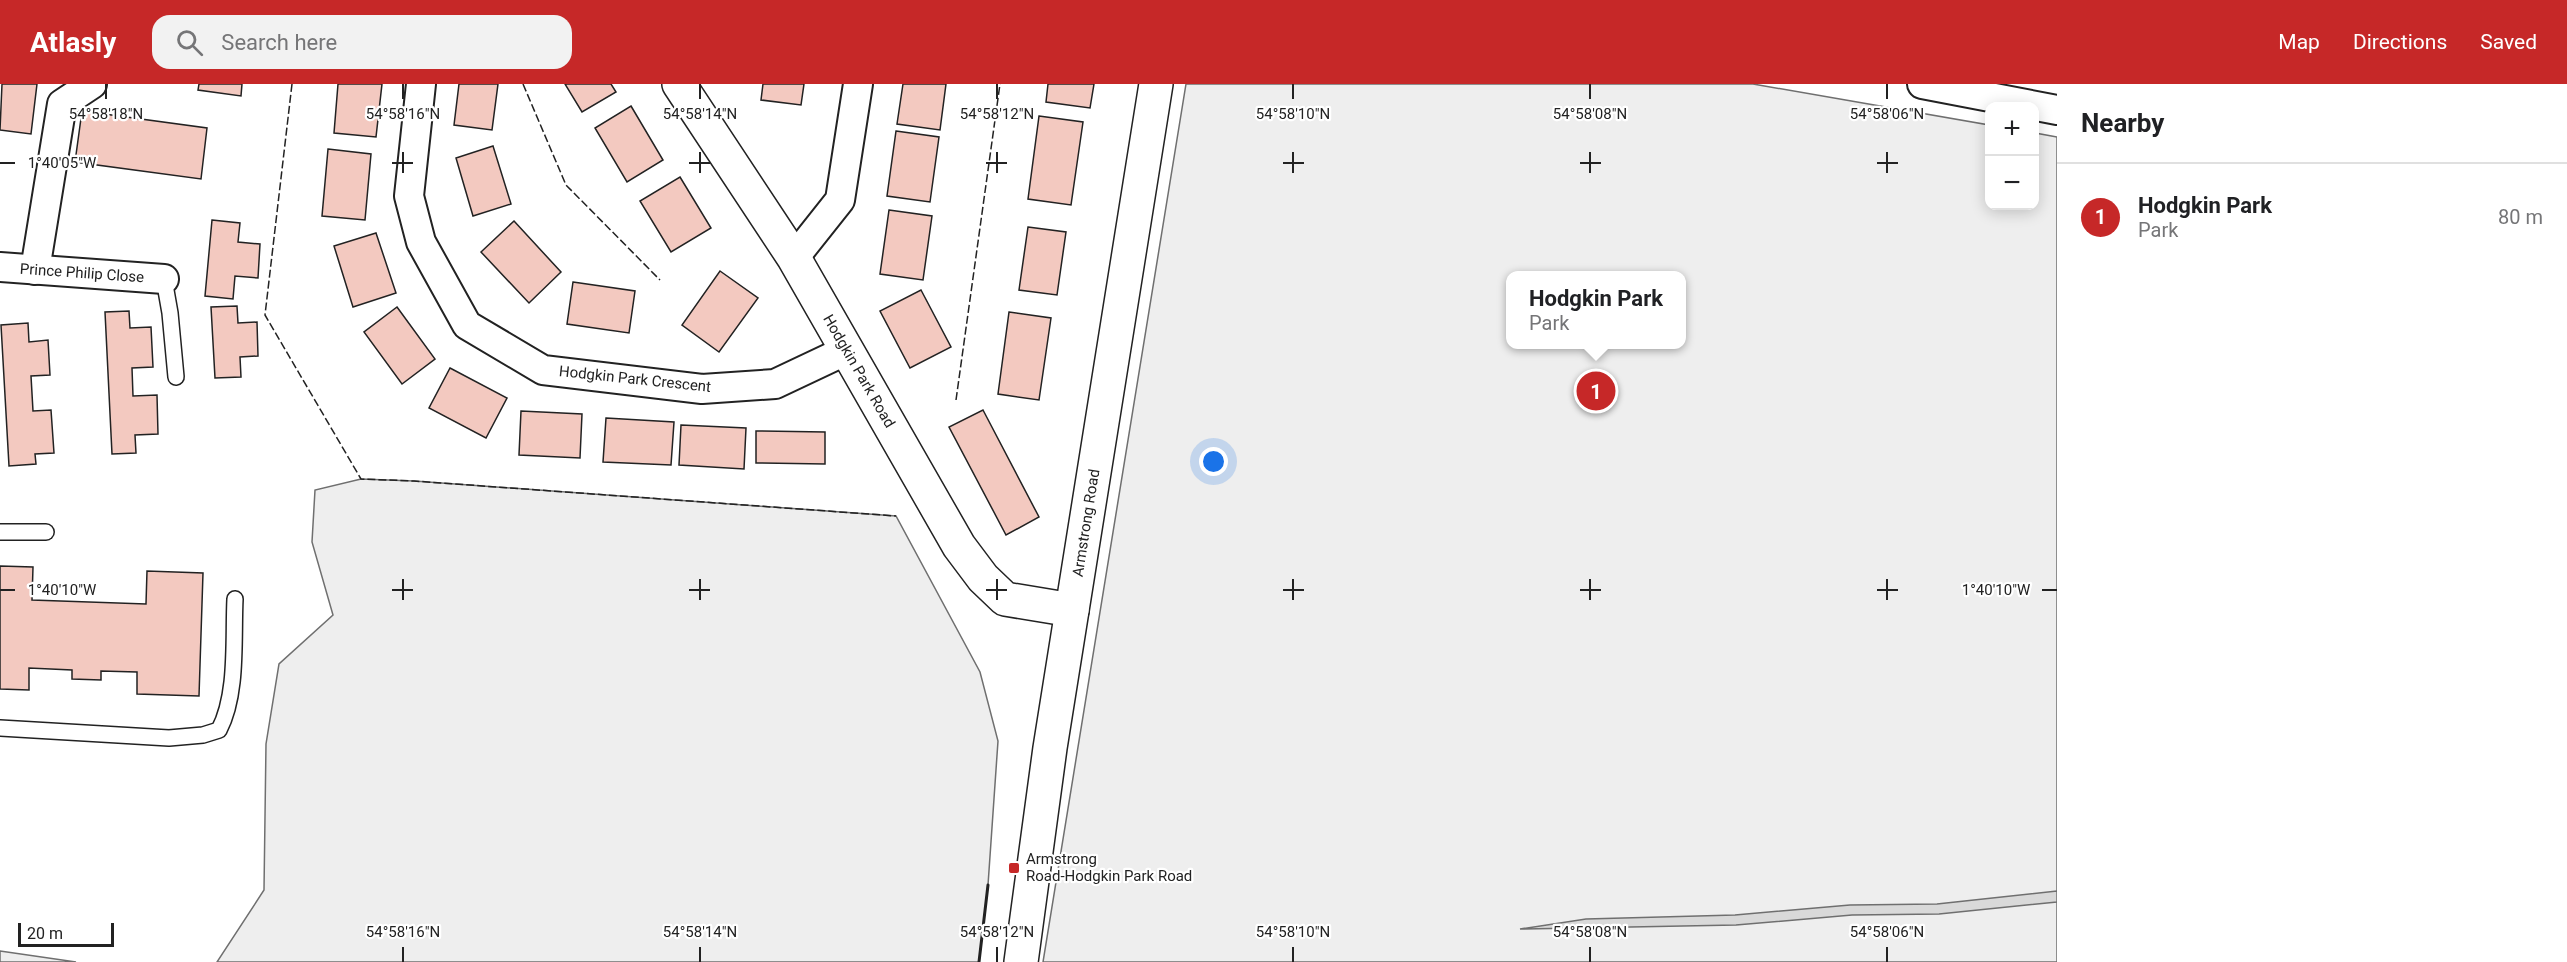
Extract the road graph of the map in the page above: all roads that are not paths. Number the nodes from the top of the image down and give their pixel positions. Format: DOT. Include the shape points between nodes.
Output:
graph roads {
  1 [pos="92,84"];
  2 [pos="421,84"];
  3 [pos="679,84"];
  4 [pos="858,84"];
  5 [pos="1156,84"];
  6 [pos="1922,84"];
  7 [pos="2057,110"];
  8 [pos="794,258"];
  9 [pos="0,267"];
  10 [pos="35,270"];
  11 [pos="164,279"];
  12 [pos="847,350"];
  13 [pos="176,377"];
  14 [pos="0,532"];
  15 [pos="45,532"];
  16 [pos="235,599"];
  17 [pos="1072,610"];
  18 [pos="0,728"];
  19 [pos="1021,962"];
  1 -- 10 [label="street" via="62,104"];
  2 -- 12 [label="street, Hodgkin Park Crescent" via="409,195 421,242 467,325 543,370 702,389 775,384"];
  3 -- 8 [label="street, Hodgkin Park Road"];
  4 -- 8 [label="street" via="840,200"];
  5 -- 17 [label="street, Armstrong Road"];
  6 -- 7 [label="street"];
  8 -- 12 [label="street, Hodgkin Park Road"];
  9 -- 10 [label="street, Prince Philip Close"];
  10 -- 11 [label="street, Prince Philip Close"];
  11 -- 13 [label="lane"];
  12 -- 17 [label="street, Hodgkin Park Road" via="958,546 983,578 1005,599"];
  14 -- 15 [label="lane"];
  16 -- 18 [label="lane" via="231,696 219,730 169,738"];
  17 -- 19 [label="street, Armstrong Road"];
}
